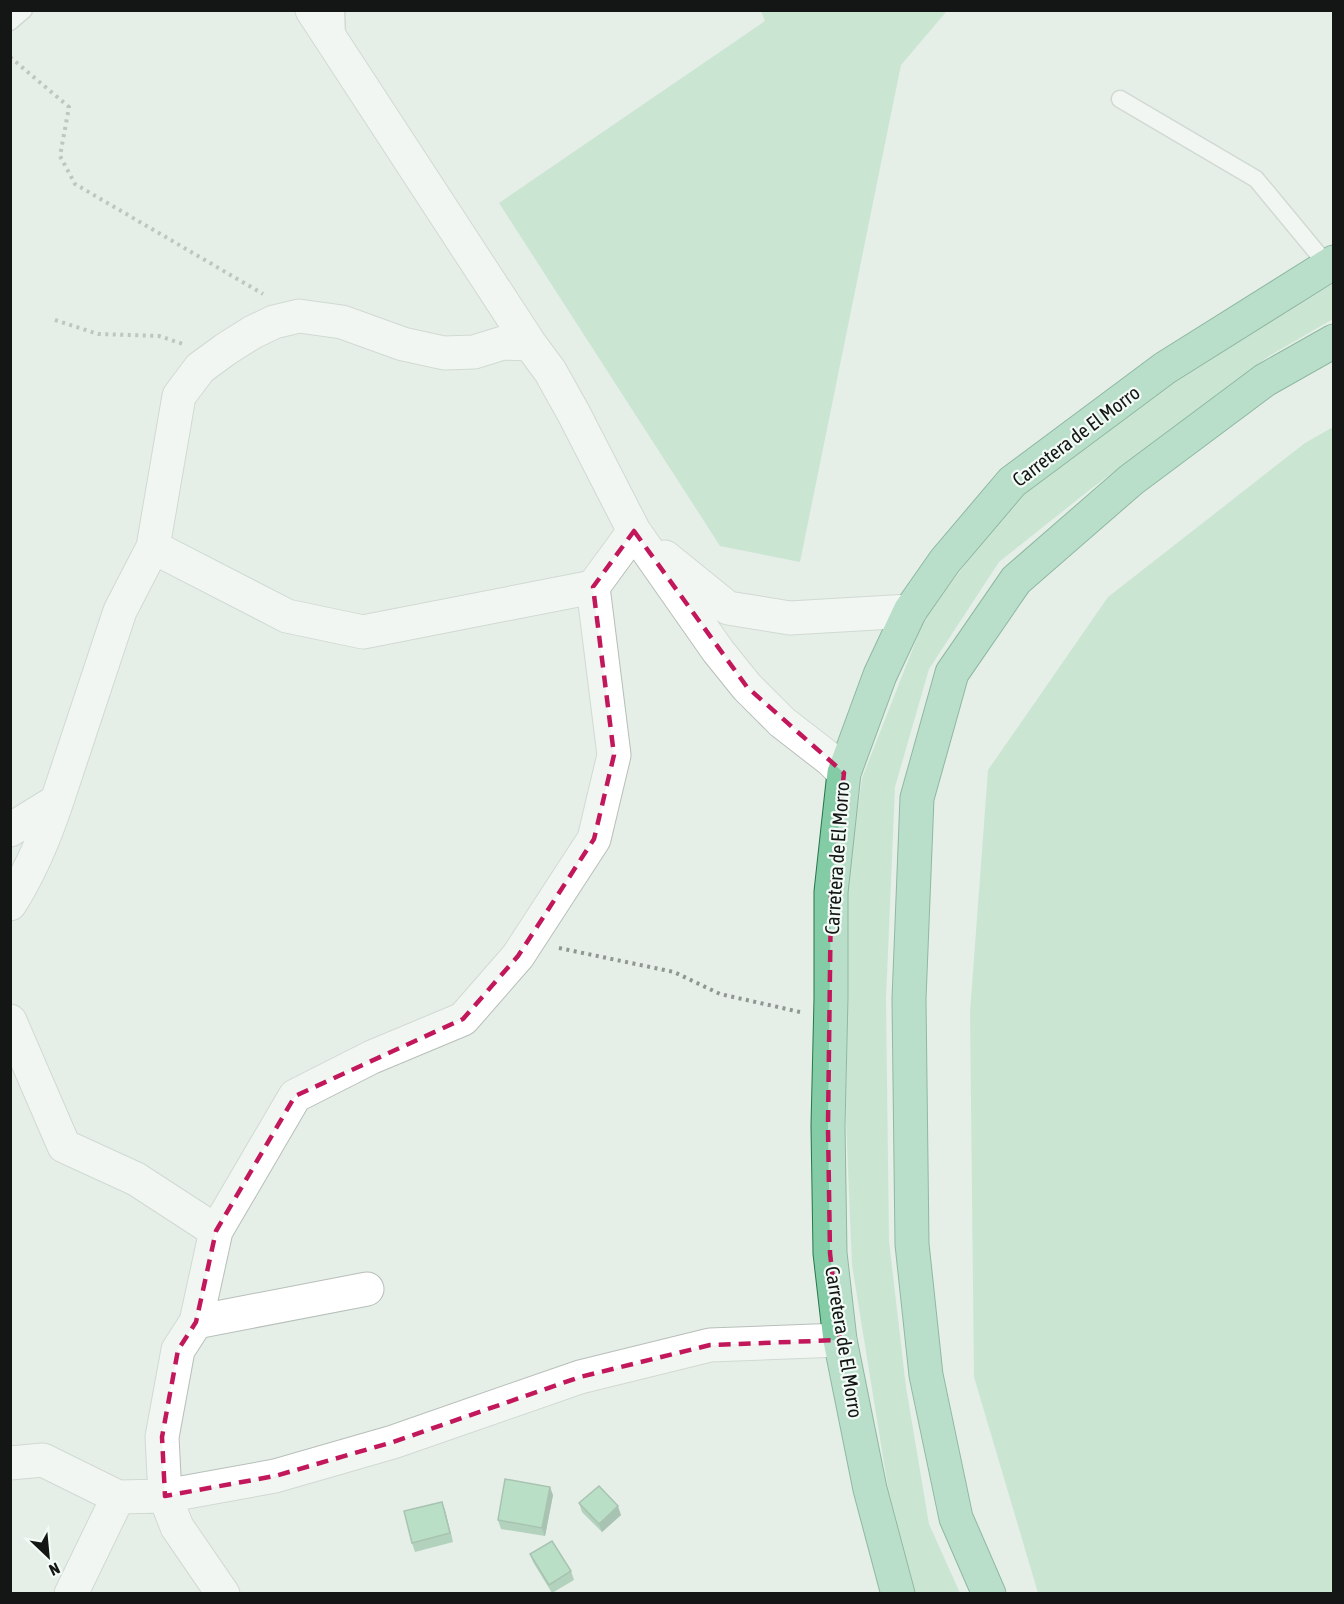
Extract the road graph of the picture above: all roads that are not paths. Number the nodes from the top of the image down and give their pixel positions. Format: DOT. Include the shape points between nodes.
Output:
graph roads {
  1 [pos="24,10"];
  2 [pos="312,10"];
  3 [pos="336,10"];
  4 [pos="10,22"];
  5 [pos="338,50"];
  6 [pos="1119,99"];
  7 [pos="1331,264"];
  8 [pos="1334,341"];
  9 [pos="530,344"];
  10 [pos="634,531"];
  11 [pos="153,548"];
  12 [pos="593,587"];
  13 [pos="910,611"];
  14 [pos="844,773"];
  15 [pos="57,801"];
  16 [pos="10,830"];
  17 [pos="10,904"];
  18 [pos="10,1021"];
  19 [pos="216,1231"];
  20 [pos="367,1289"];
  21 [pos="196,1322"];
  22 [pos="840,1340"];
  23 [pos="10,1463"];
  24 [pos="165,1496"];
  25 [pos="118,1497"];
  26 [pos="71,1593"];
  27 [pos="223,1593"];
  28 [pos="898,1593"];
  29 [pos="989,1593"];
  1 -- 4 [label="lane"];
  2 -- 5 [label="street"];
  3 -- 5 [label="lane"];
  5 -- 9 [label="street"];
  6 -- 7 [label="lane" via="1256,179"];
  7 -- 13 [label="main road, Carretera de El Morro" via="1165,368 1012,482 945,561"];
  8 -- 29 [label="main road" via="1265,380 1131,480 1016,580 952,673 917,798 909,999 912,1244 926,1375 956,1518"];
  9 -- 10 [label="street" via="574,414"];
  9 -- 11 [label="street" via="503,343 474,352 444,353 403,344 342,322 299,316 253,332 200,368 179,396"];
  10 -- 12 [label="street"];
  10 -- 13 [label="street" via="728,608 790,618"];
  10 -- 14 [label="street" via="747,687"];
  11 -- 12 [label="street" via="287,616 363,632"];
  11 -- 15 [label="street" via="120,611"];
  12 -- 19 [label="street" via="614,755 594,839 518,956 463,1019 372,1057 295,1096"];
  13 -- 14 [label="main road, Carretera de El Morro" via="880,675"];
  14 -- 22 [label="main road, Carretera de El Morro" via="831,892 828,1126 830,1253"];
  15 -- 16 [label="street"];
  15 -- 17 [label="street" via="43,843"];
  18 -- 19 [label="street" via="64,1146 136,1179"];
  19 -- 21 [label="street"];
  20 -- 21 [label="street"];
  21 -- 24 [label="street" via="178,1350 162,1437"];
  22 -- 24 [label="street" via="710,1345 580,1377 393,1442 275,1476"];
  22 -- 28 [label="main road, Carretera de El Morro" via="870,1489"];
  23 -- 25 [label="street" via="44,1460"];
  24 -- 25 [label="street"];
  24 -- 27 [label="street" via="177,1527"];
  25 -- 26 [label="street"];
}
